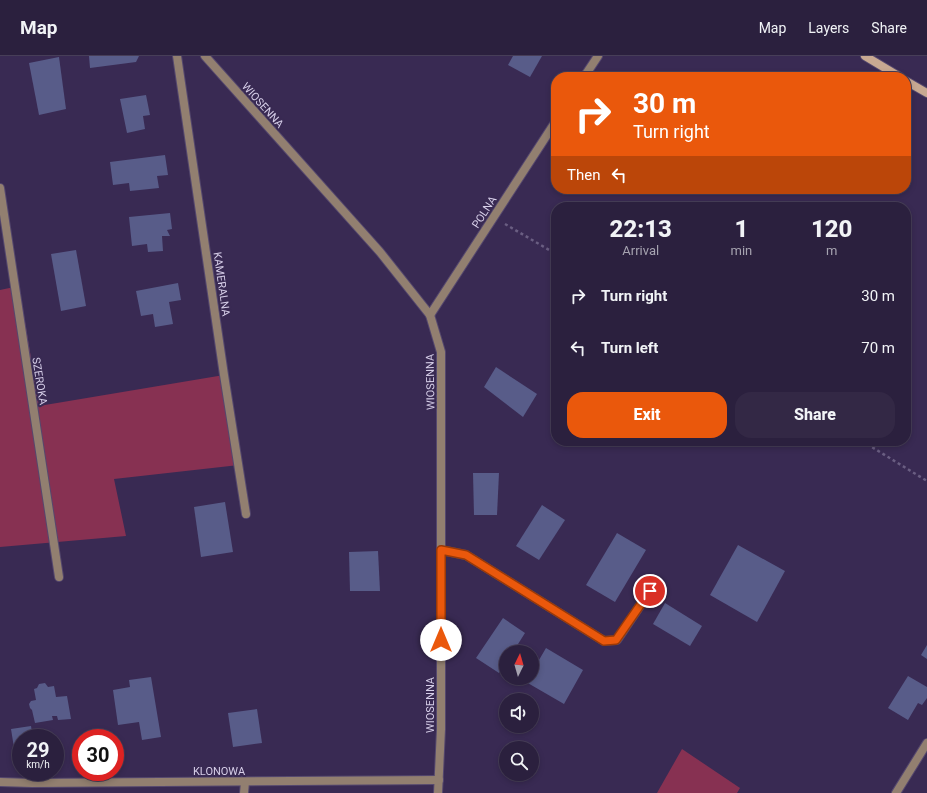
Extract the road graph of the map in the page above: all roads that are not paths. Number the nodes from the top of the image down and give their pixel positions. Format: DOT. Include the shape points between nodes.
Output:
graph roads {
  1 [pos="177,56"];
  2 [pos="204,56"];
  3 [pos="598,56"];
  4 [pos="865,56"];
  5 [pos="587,72"];
  6 [pos="892,72"];
  7 [pos="911,84"];
  8 [pos="927,93"];
  9 [pos="551,129"];
  10 [pos="0,188"];
  11 [pos="430,315"];
  12 [pos="246,514"];
  13 [pos="441,550"];
  14 [pos="59,577"];
  15 [pos="650,591"];
  16 [pos="927,743"];
  17 [pos="439,780"];
  18 [pos="0,782"];
  19 [pos="245,782"];
  20 [pos="244,793"];
  21 [pos="438,793"];
  22 [pos="896,793"];
  1 -- 12 [label="street, KAMERALNA"];
  2 -- 11 [label="street, WIOSENNA" via="380,252"];
  3 -- 5 [label="street"];
  4 -- 6 [label="street"];
  7 -- 8 [label="street"];
  9 -- 11 [label="street, POLNA"];
  10 -- 14 [label="street, SZEROKA"];
  11 -- 13 [label="street, WIOSENNA" via="441,352"];
  13 -- 15 [label="street" via="466,555 604,641 616,640"];
  13 -- 17 [label="street, WIOSENNA"];
  16 -- 22 [label="street"];
  17 -- 19 [label="street, KLONOWA"];
  17 -- 21 [label="street, WIOSENNA"];
  18 -- 19 [label="street, KLONOWA"];
  19 -- 20 [label="street"];
}
